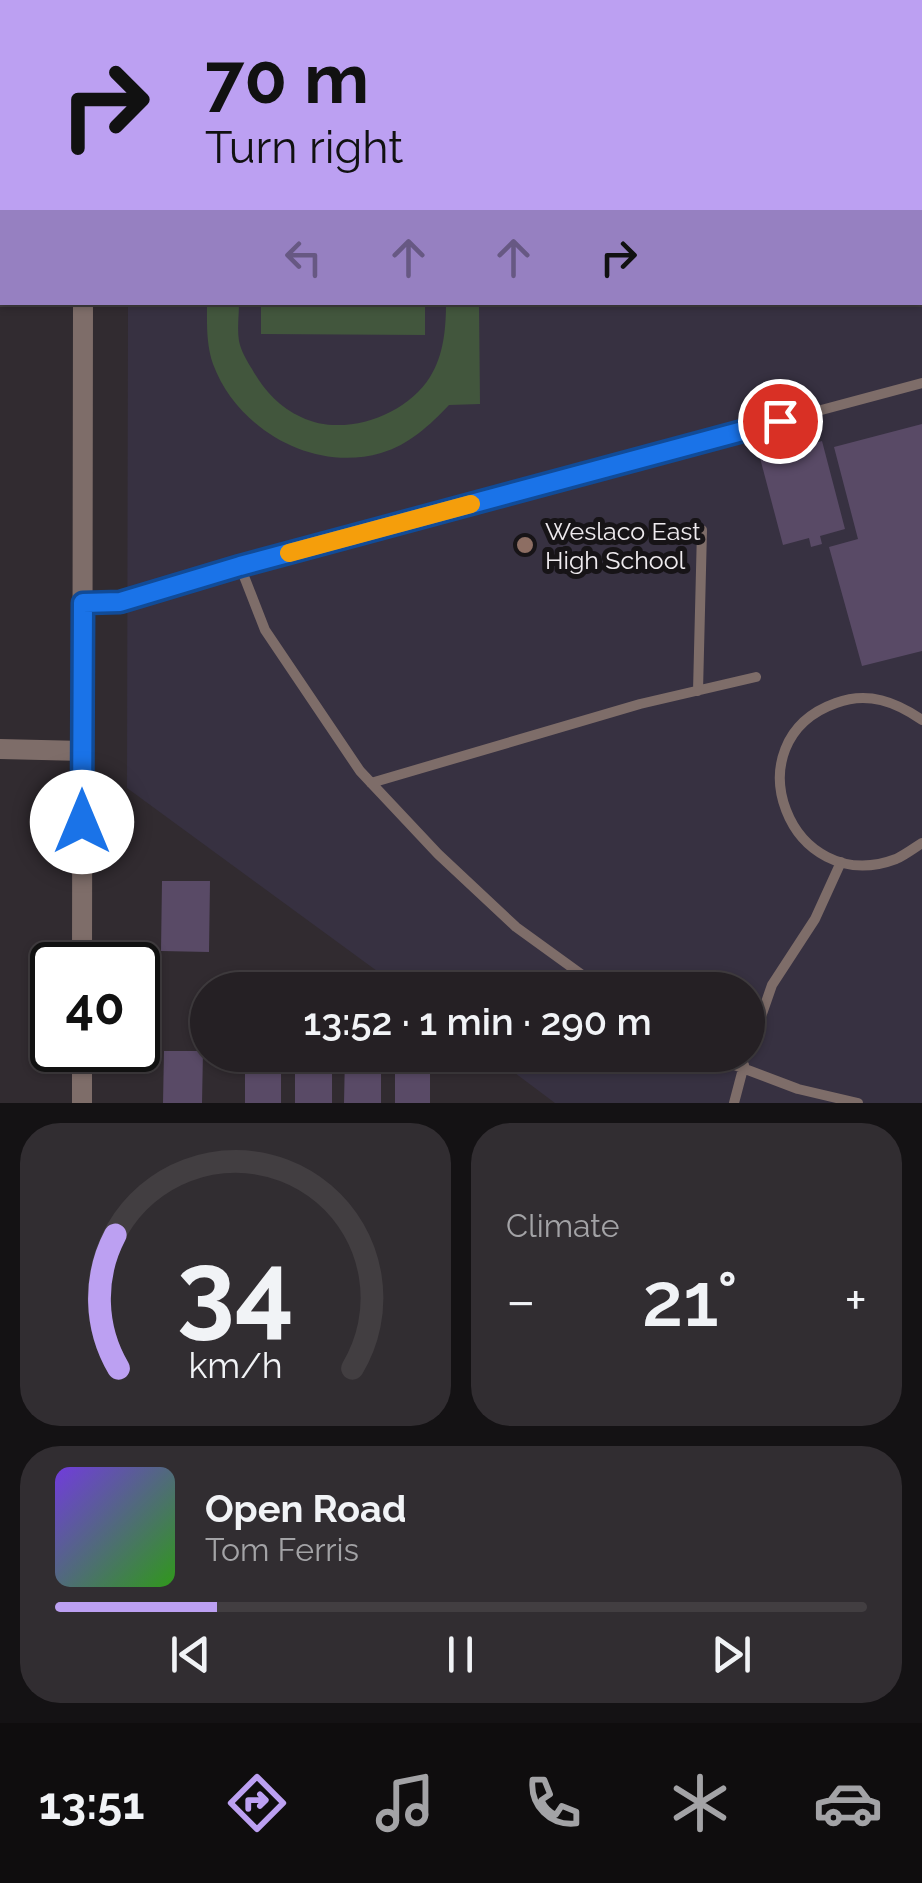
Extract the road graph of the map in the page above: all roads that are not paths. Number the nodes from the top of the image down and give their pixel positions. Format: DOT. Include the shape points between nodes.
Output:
graph roads {
  1 [pos="83,305"];
  2 [pos="922,382"];
  3 [pos="702,530"];
  4 [pos="240,566"];
  5 [pos="83,603"];
  6 [pos="756,677"];
  7 [pos="698,691"];
  8 [pos="922,720"];
  9 [pos="0,749"];
  10 [pos="82,751"];
  11 [pos="371,782"];
  12 [pos="922,843"];
  13 [pos="841,862"];
  14 [pos="82,942"];
  15 [pos="578,972"];
  16 [pos="765,1004"];
  17 [pos="82,1072"];
  18 [pos="742,1072"];
  19 [pos="753,1072"];
  20 [pos="82,1103"];
  21 [pos="734,1103"];
  22 [pos="858,1103"];
  1 -- 5 [label="street"];
  2 -- 4 [label="lane"];
  3 -- 7 [label="lane"];
  4 -- 5 [label="lane" via="120,602"];
  4 -- 11 [label="lane" via="265,630"];
  5 -- 10 [label="street"];
  6 -- 7 [label="lane"];
  7 -- 11 [label="lane"];
  8 -- 13 [label="lane" via="876,698 848,698 802,724 786,746 779,775 794,830"];
  9 -- 10 [label="street"];
  10 -- 14 [label="street"];
  11 -- 15 [label="lane" via="516,927"];
  12 -- 13 [label="lane" via="870,866"];
  13 -- 16 [label="lane"];
  17 -- 20 [label="street"];
  18 -- 21 [label="lane"];
  19 -- 22 [label="lane"];
}
